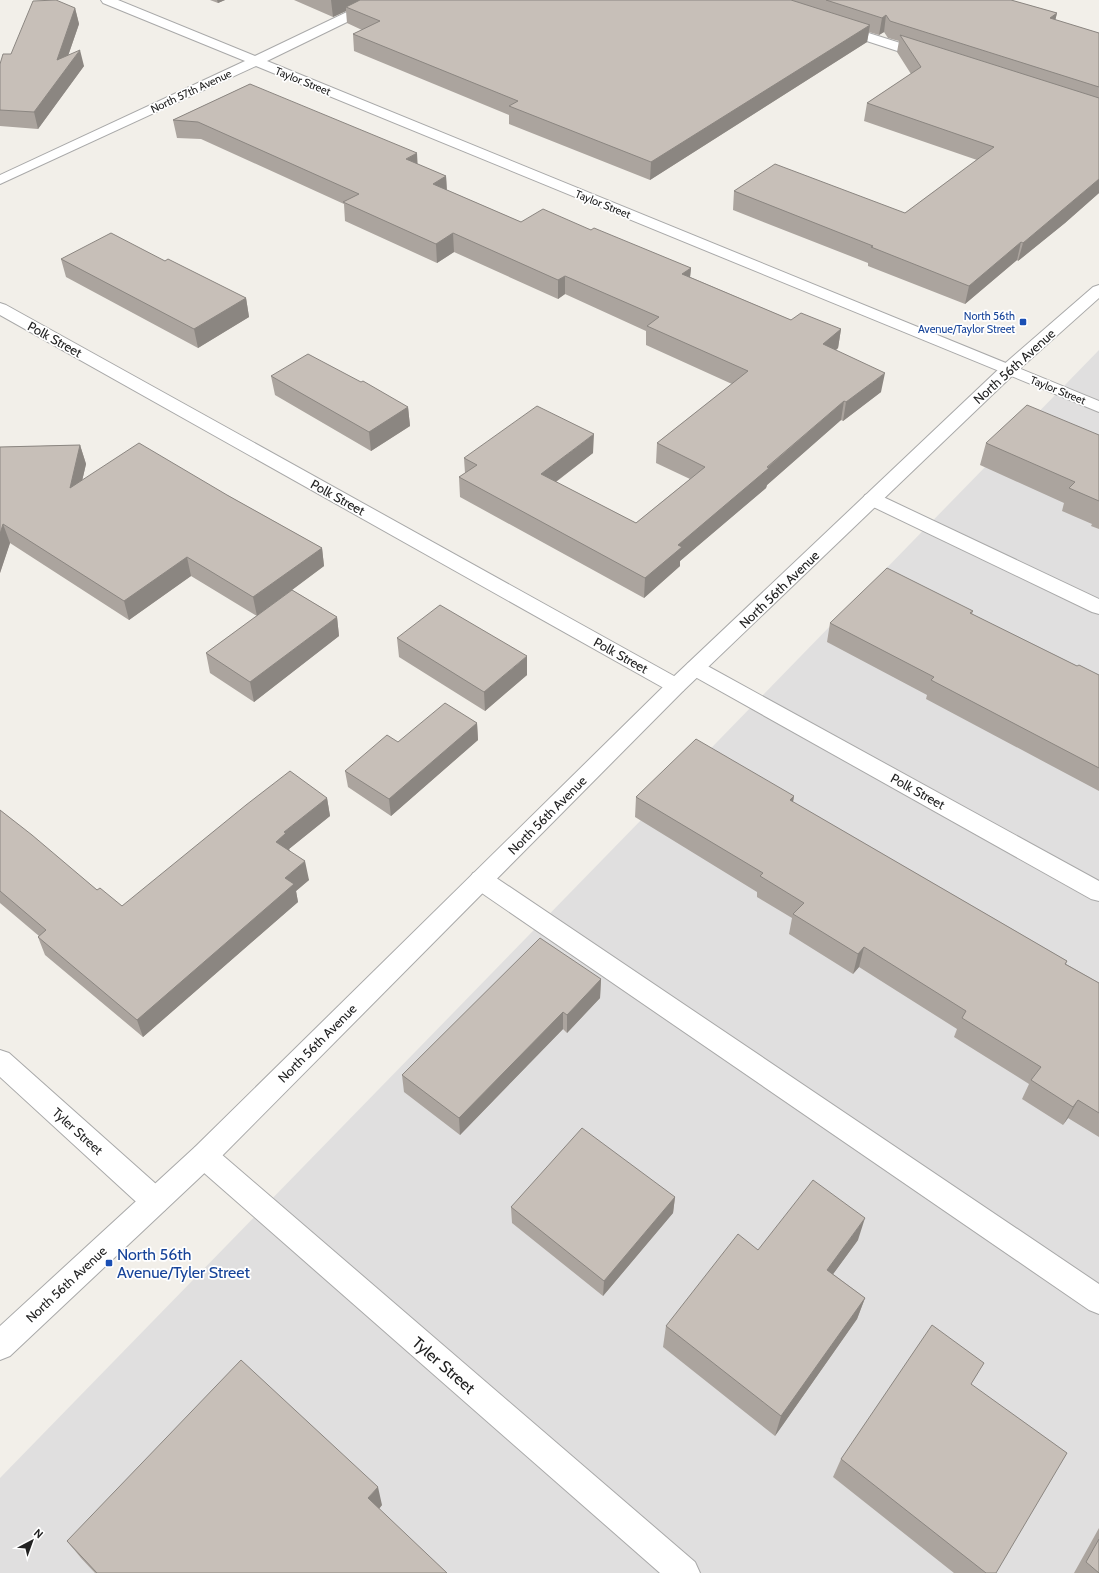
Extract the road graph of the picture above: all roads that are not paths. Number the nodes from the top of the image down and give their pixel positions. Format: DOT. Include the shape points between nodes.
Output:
graph roads {
  1 [pos="107,0"];
  2 [pos="382,0"];
  3 [pos="830,24"];
  4 [pos="256,61"];
  5 [pos="942,61"];
  6 [pos="0,180"];
  7 [pos="1099,290"];
  8 [pos="0,308"];
  9 [pos="1008,370"];
  10 [pos="1099,407"];
  11 [pos="872,499"];
  12 [pos="1099,607"];
  13 [pos="695,668"];
  14 [pos="676,686"];
  15 [pos="481,880"];
  16 [pos="1099,892"];
  17 [pos="0,1060"];
  18 [pos="204,1156"];
  19 [pos="155,1201"];
  20 [pos="1099,1300"];
  21 [pos="0,1346"];
  22 [pos="684,1573"];
  1 -- 4 [label="street, Taylor Street"];
  2 -- 4 [label="street, North 57th Avenue"];
  3 -- 5 [label="street"];
  4 -- 6 [label="street, North 57th Avenue"];
  4 -- 9 [label="street, Taylor Street"];
  7 -- 9 [label="street, North 56th Avenue"];
  8 -- 14 [label="street, Polk Street"];
  9 -- 10 [label="street, Taylor Street"];
  9 -- 11 [label="street, North 56th Avenue"];
  11 -- 12 [label="street"];
  11 -- 13 [label="street, North 56th Avenue"];
  13 -- 14 [label="street, North 56th Avenue"];
  13 -- 16 [label="street, Polk Street"];
  14 -- 15 [label="street, North 56th Avenue"];
  15 -- 18 [label="street, North 56th Avenue"];
  15 -- 20 [label="street"];
  17 -- 19 [label="street, Tyler Street"];
  18 -- 19 [label="street, North 56th Avenue"];
  18 -- 22 [label="street, Tyler Street"];
  19 -- 21 [label="street, North 56th Avenue"];
}
